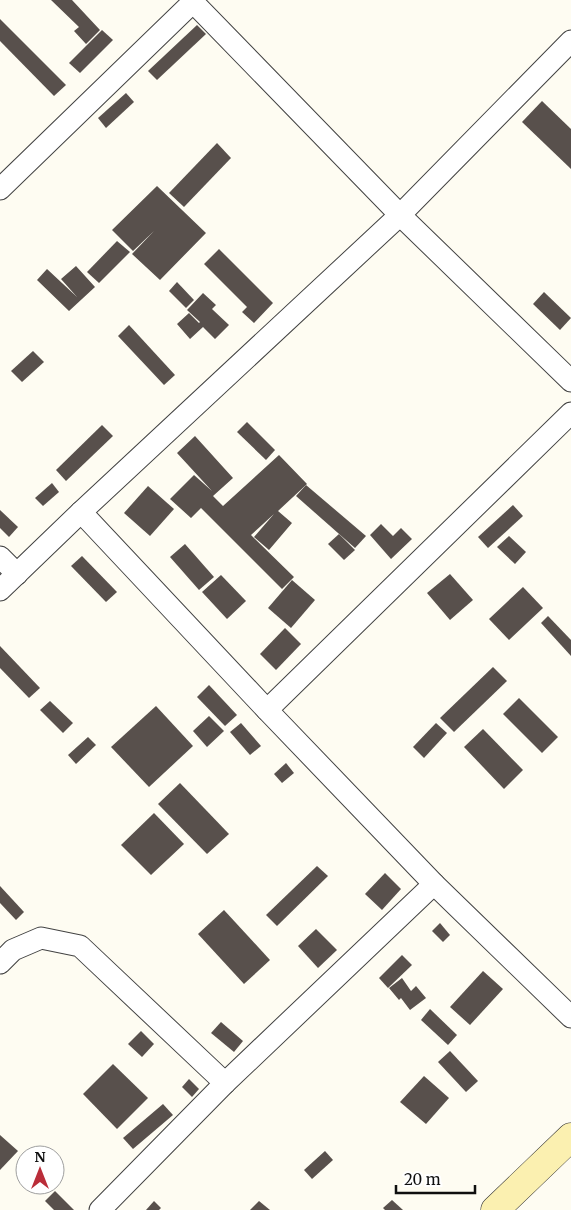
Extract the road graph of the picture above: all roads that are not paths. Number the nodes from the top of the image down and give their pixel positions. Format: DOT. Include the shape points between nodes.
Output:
graph roads {
  1 [pos="192,1"];
  2 [pos="571,42"];
  3 [pos="0,189"];
  4 [pos="400,215"];
  5 [pos="571,381"];
  6 [pos="571,413"];
  7 [pos="81,512"];
  8 [pos="0,557"];
  9 [pos="17,574"];
  10 [pos="0,590"];
  11 [pos="267,710"];
  12 [pos="434,884"];
  13 [pos="0,963"];
  14 [pos="571,1017"];
  15 [pos="225,1083"];
  16 [pos="571,1137"];
  17 [pos="100,1210"];
  18 [pos="495,1210"];
  1 -- 3 [label="street"];
  1 -- 4 [label="street"];
  2 -- 4 [label="street"];
  4 -- 5 [label="street"];
  4 -- 7 [label="street"];
  6 -- 11 [label="street"];
  7 -- 9 [label="street"];
  7 -- 11 [label="street"];
  8 -- 9 [label="street"];
  9 -- 10 [label="street"];
  11 -- 12 [label="street"];
  12 -- 14 [label="street"];
  12 -- 15 [label="street"];
  13 -- 15 [label="street" via="13,950 41,938 80,946"];
  15 -- 17 [label="street"];
  16 -- 18 [label="main road"];
}
